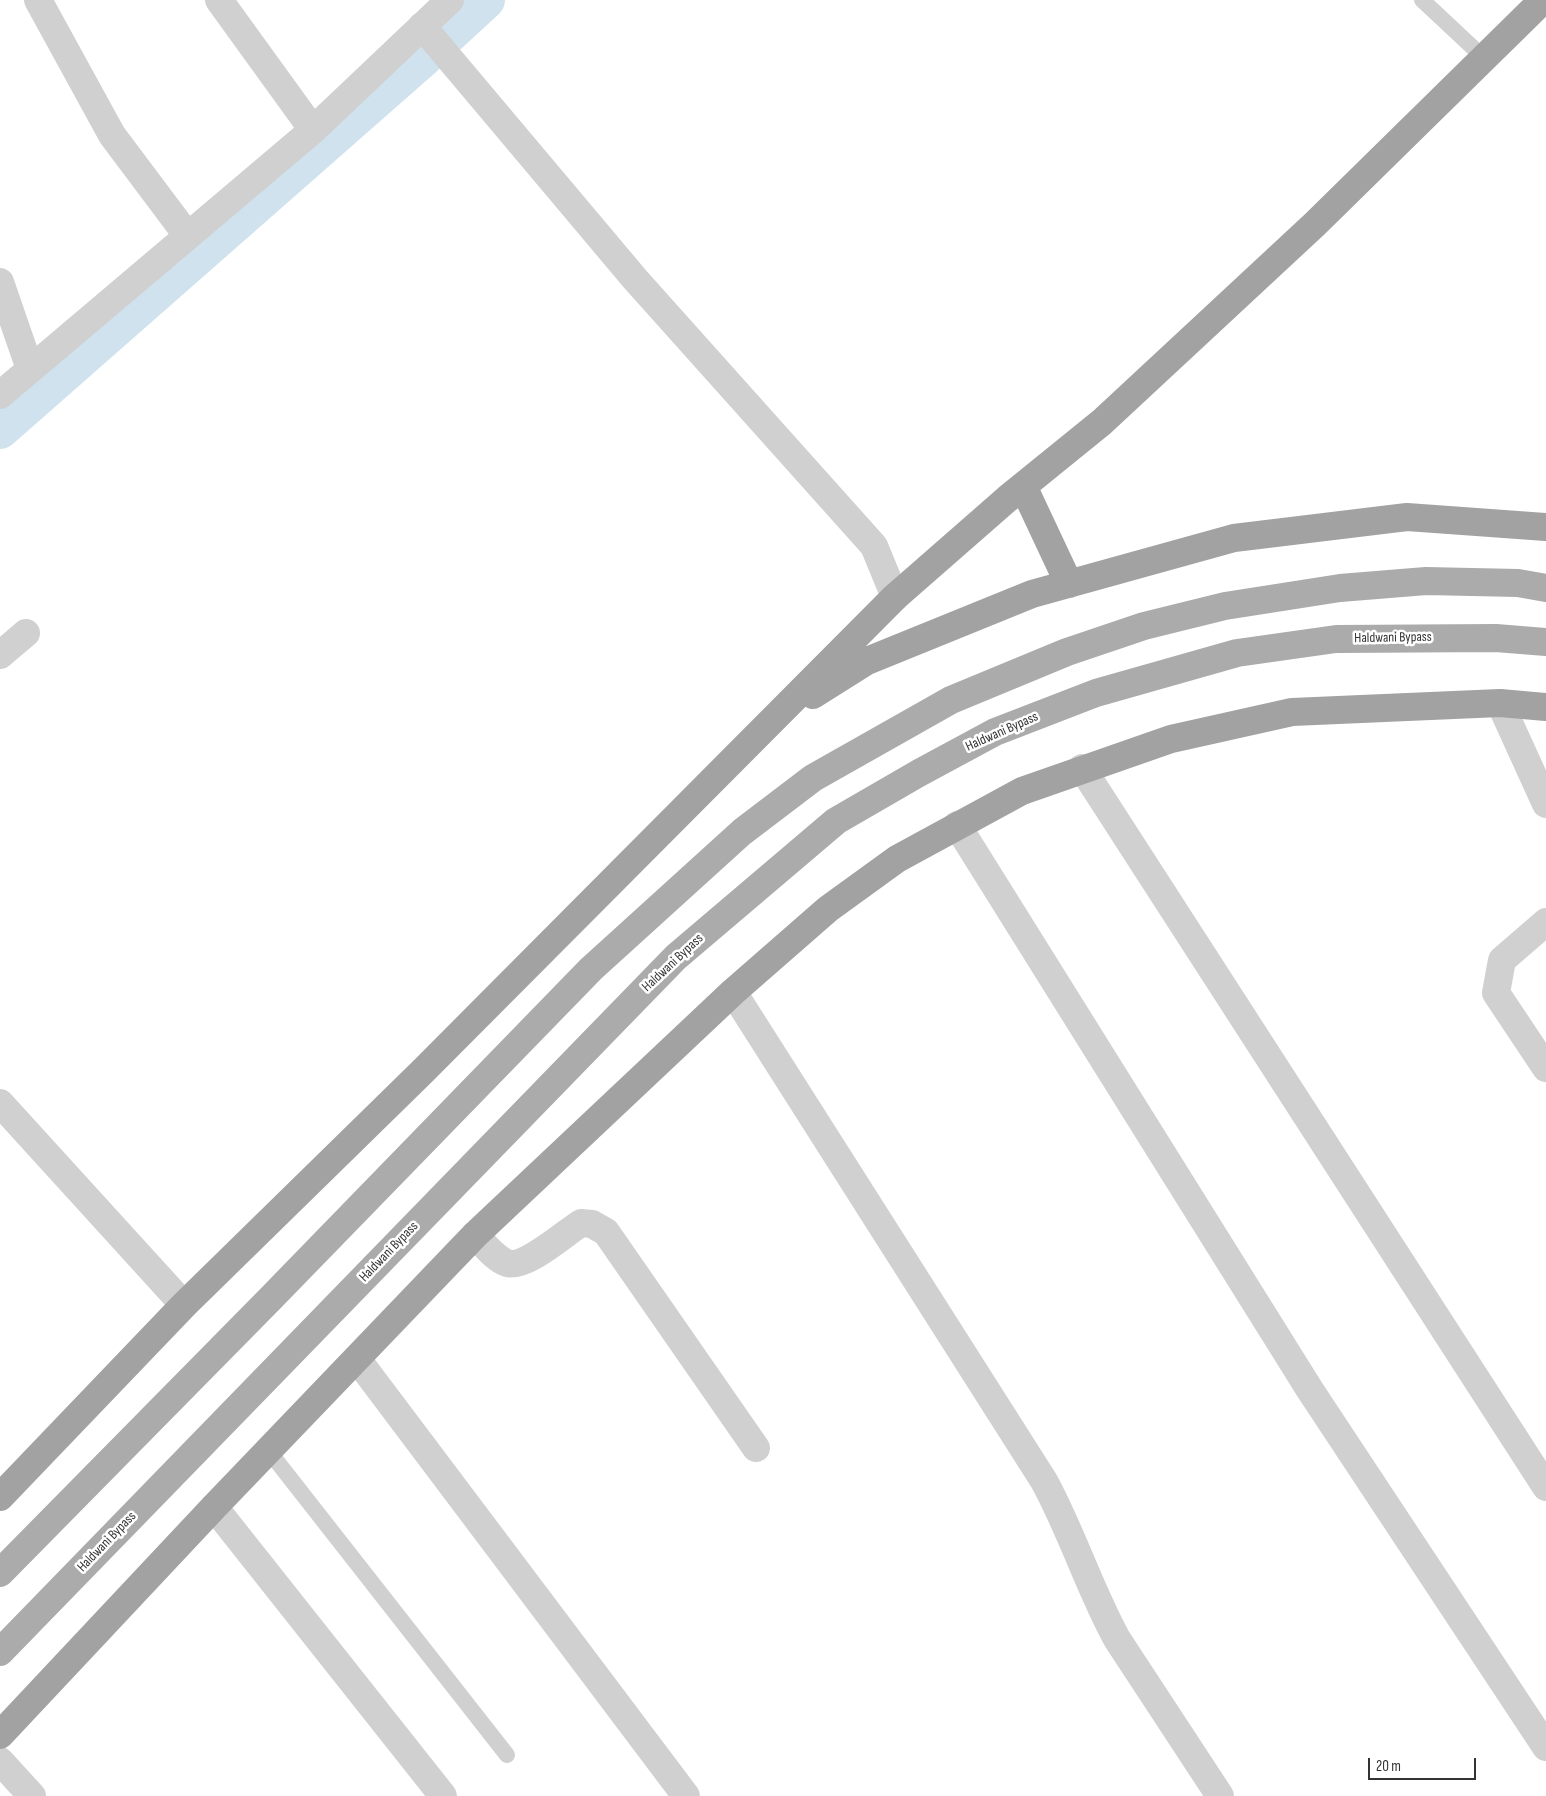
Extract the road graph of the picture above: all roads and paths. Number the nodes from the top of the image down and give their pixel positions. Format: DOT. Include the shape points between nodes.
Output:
graph roads {
  1 [pos="38,0"];
  2 [pos="219,0"];
  3 [pos="1422,0"];
  4 [pos="1543,0"];
  5 [pos="435,22"];
  6 [pos="1484,58"];
  7 [pos="313,130"];
  8 [pos="187,236"];
  9 [pos="0,282"];
  10 [pos="30,369"];
  11 [pos="0,396"];
  12 [pos="1022,486"];
  13 [pos="1546,527"];
  14 [pos="1069,584"];
  15 [pos="1546,588"];
  16 [pos="895,597"];
  17 [pos="26,633"];
  18 [pos="1546,642"];
  19 [pos="0,655"];
  20 [pos="1500,703"];
  21 [pos="1546,707"];
  22 [pos="770,722"];
  23 [pos="1082,768"];
  24 [pos="1546,804"];
  25 [pos="957,825"];
  26 [pos="1546,922"];
  27 [pos="733,992"];
  28 [pos="1546,1068"];
  29 [pos="0,1103"];
  30 [pos="475,1235"];
  31 [pos="184,1305"];
  32 [pos="357,1360"];
  33 [pos="756,1448"];
  34 [pos="268,1450"];
  35 [pos="1546,1487"];
  36 [pos="0,1497"];
  37 [pos="214,1507"];
  38 [pos="0,1573"];
  39 [pos="0,1652"];
  40 [pos="0,1735"];
  41 [pos="1546,1747"];
  42 [pos="508,1755"];
  43 [pos="0,1761"];
  44 [pos="32,1796"];
  45 [pos="443,1796"];
  46 [pos="686,1796"];
  47 [pos="1220,1796"];
  1 -- 8 [label="street" via="112,135"];
  2 -- 7 [label="street"];
  3 -- 6 [label="lane"];
  4 -- 6 [label="highway"];
  5 -- 7 [label="street"];
  5 -- 16 [label="street" via="635,279 874,546"];
  6 -- 12 [label="highway" via="1315,224 1102,422"];
  7 -- 8 [label="street"];
  8 -- 10 [label="street"];
  9 -- 10 [label="street"];
  10 -- 11 [label="street"];
  12 -- 14 [label="highway"];
  12 -- 16 [label="highway"];
  13 -- 14 [label="highway" via="1398,518 1234,538"];
  14 -- 22 [label="highway" via="1032,594 867,661"];
  15 -- 38 [label="main road" via="1518,583 1426,582 1340,588 1225,606 1144,626 1067,652 951,700 813,778 742,832 590,969"];
  16 -- 22 [label="highway"];
  17 -- 19 [label="street"];
  18 -- 39 [label="main road, Haldwani Bypass" via="1496,638 1336,640 1237,653 1096,693 996,732 836,821 676,957"];
  20 -- 21 [label="highway"];
  20 -- 23 [label="highway" via="1292,712 1171,739"];
  20 -- 24 [label="street"];
  22 -- 31 [label="highway" via="423,1071"];
  23 -- 25 [label="highway" via="1022,791"];
  23 -- 35 [label="street"];
  25 -- 27 [label="highway" via="897,859 828,909"];
  25 -- 41 [label="street" via="1310,1390"];
  26 -- 28 [label="street" via="1502,960 1496,993"];
  27 -- 30 [label="highway"];
  27 -- 47 [label="street" via="1044,1481 1116,1639"];
  29 -- 31 [label="street"];
  30 -- 32 [label="highway"];
  30 -- 33 [label="street" via="498,1258 508,1264 521,1264 581,1223 592,1224 606,1232"];
  31 -- 36 [label="highway"];
  32 -- 34 [label="highway"];
  32 -- 46 [label="street"];
  34 -- 37 [label="highway"];
  34 -- 42 [label="lane"];
  37 -- 40 [label="highway"];
  37 -- 45 [label="street"];
  43 -- 44 [label="street"];
}
